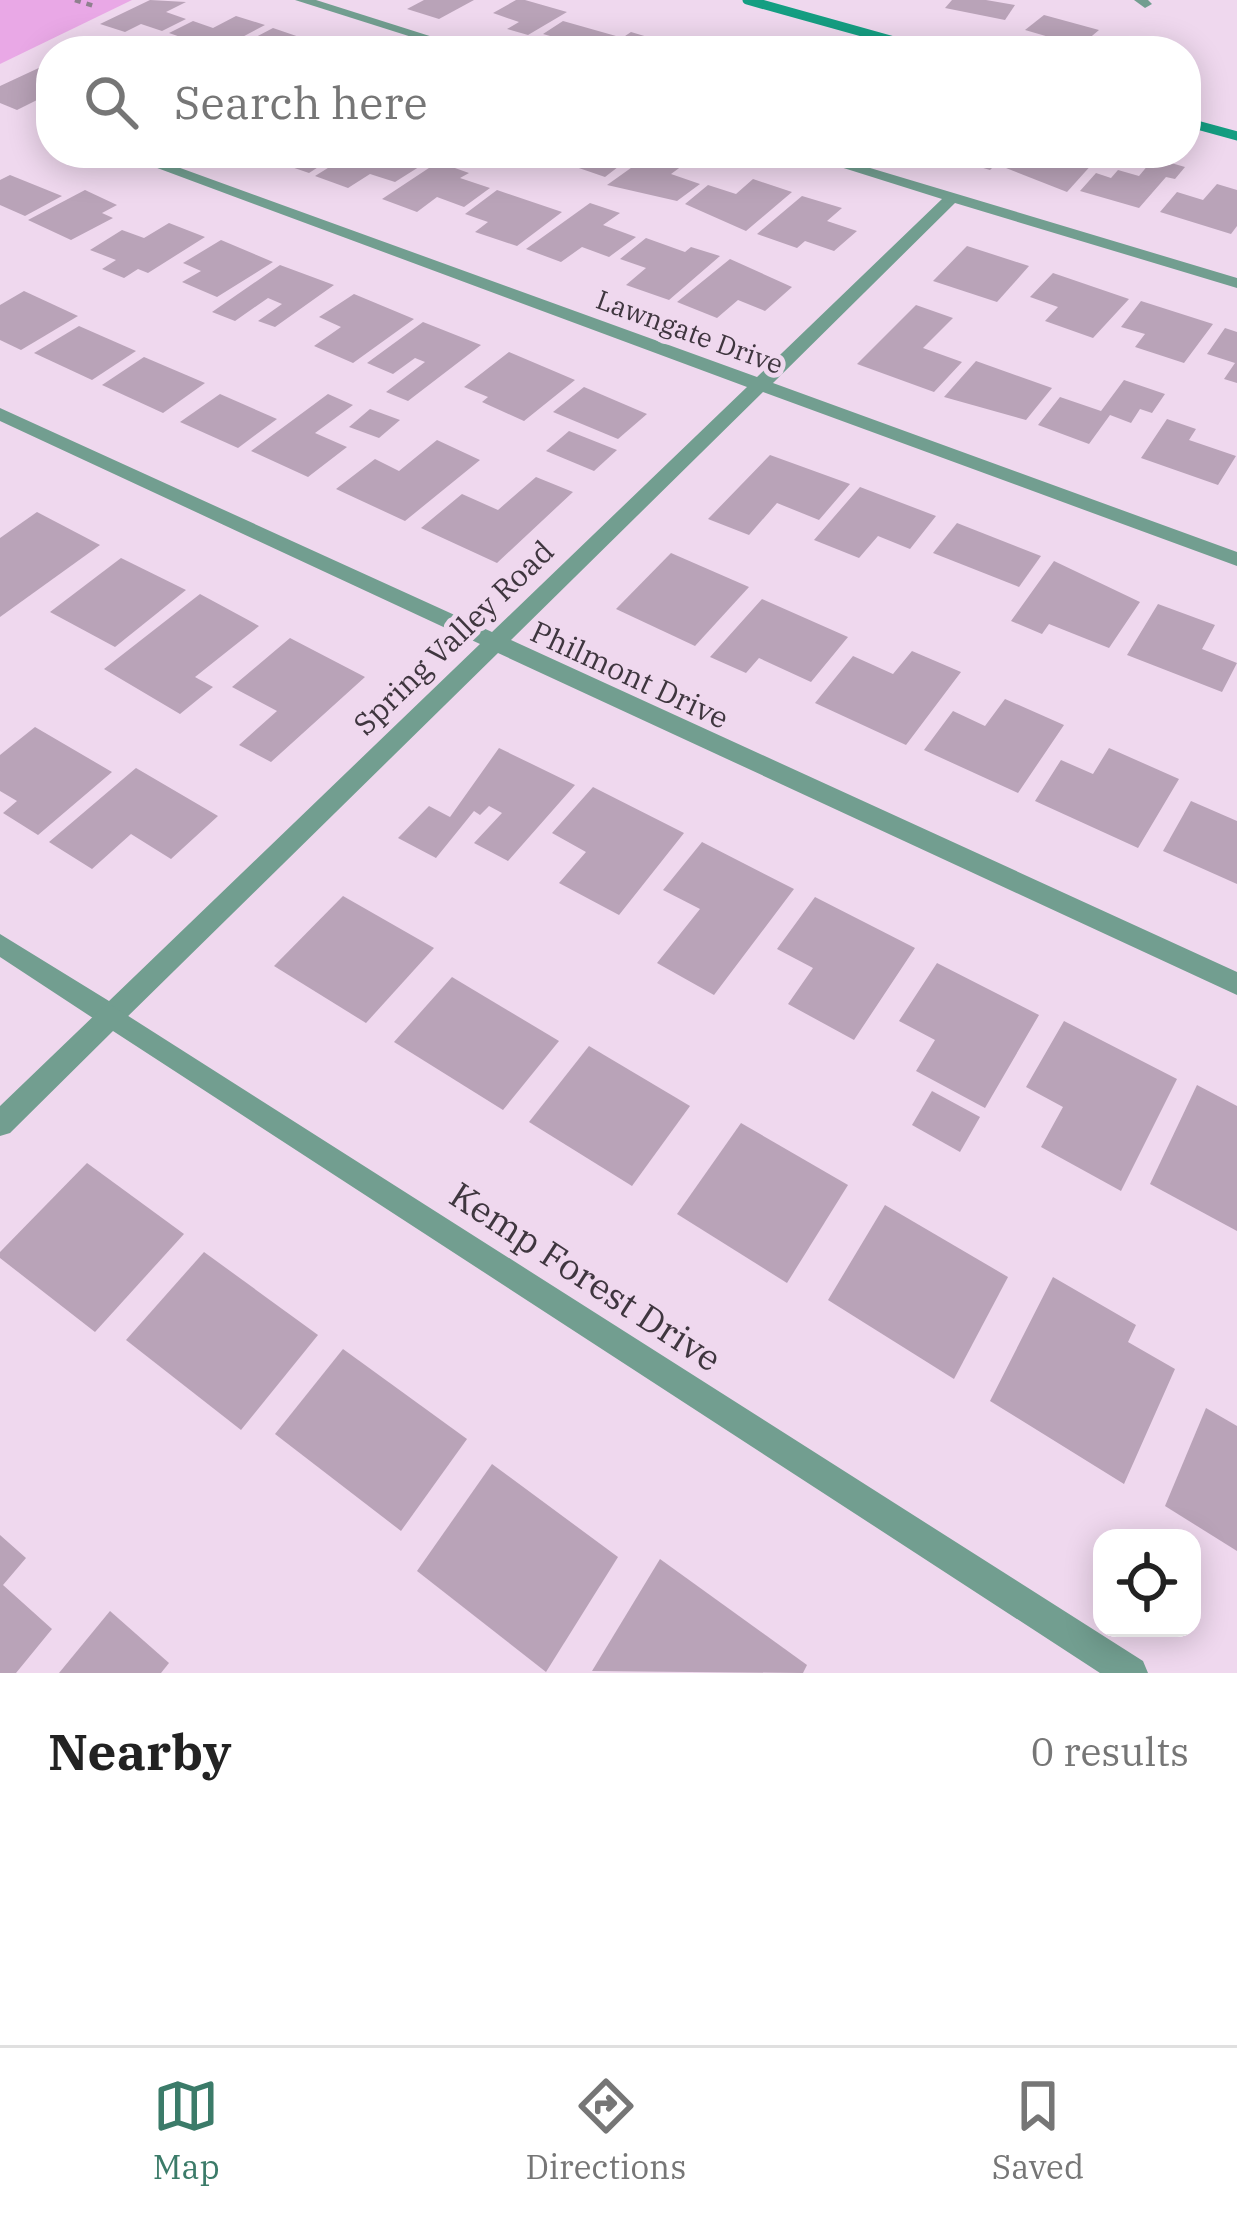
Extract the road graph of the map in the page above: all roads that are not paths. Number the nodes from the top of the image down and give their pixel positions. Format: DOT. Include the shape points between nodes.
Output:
graph roads {
  1 [pos="310,1"];
  2 [pos="422,36"];
  3 [pos="165,168"];
  4 [pos="853,168"];
  5 [pos="952,198"];
  6 [pos="1237,283"];
  7 [pos="759,385"];
  8 [pos="0,413"];
  9 [pos="1237,559"];
  10 [pos="493,644"];
  11 [pos="0,944"];
  12 [pos="1237,984"];
  13 [pos="111,1016"];
  14 [pos="0,1124"];
  15 [pos="1131,1673"];
  1 -- 2 [label="street"];
  3 -- 7 [label="street, Lawngate Drive"];
  4 -- 5 [label="street"];
  5 -- 6 [label="street"];
  5 -- 7 [label="street, Spring Valley Road"];
  7 -- 9 [label="street, Lawngate Drive"];
  7 -- 10 [label="street, Spring Valley Road"];
  8 -- 10 [label="street, Philmont Drive"];
  10 -- 12 [label="street, Philmont Drive"];
  10 -- 13 [label="street, Spring Valley Road"];
  11 -- 13 [label="street, Kemp Forest Drive"];
  13 -- 14 [label="street, Spring Valley Road"];
  13 -- 15 [label="street, Kemp Forest Drive"];
}
